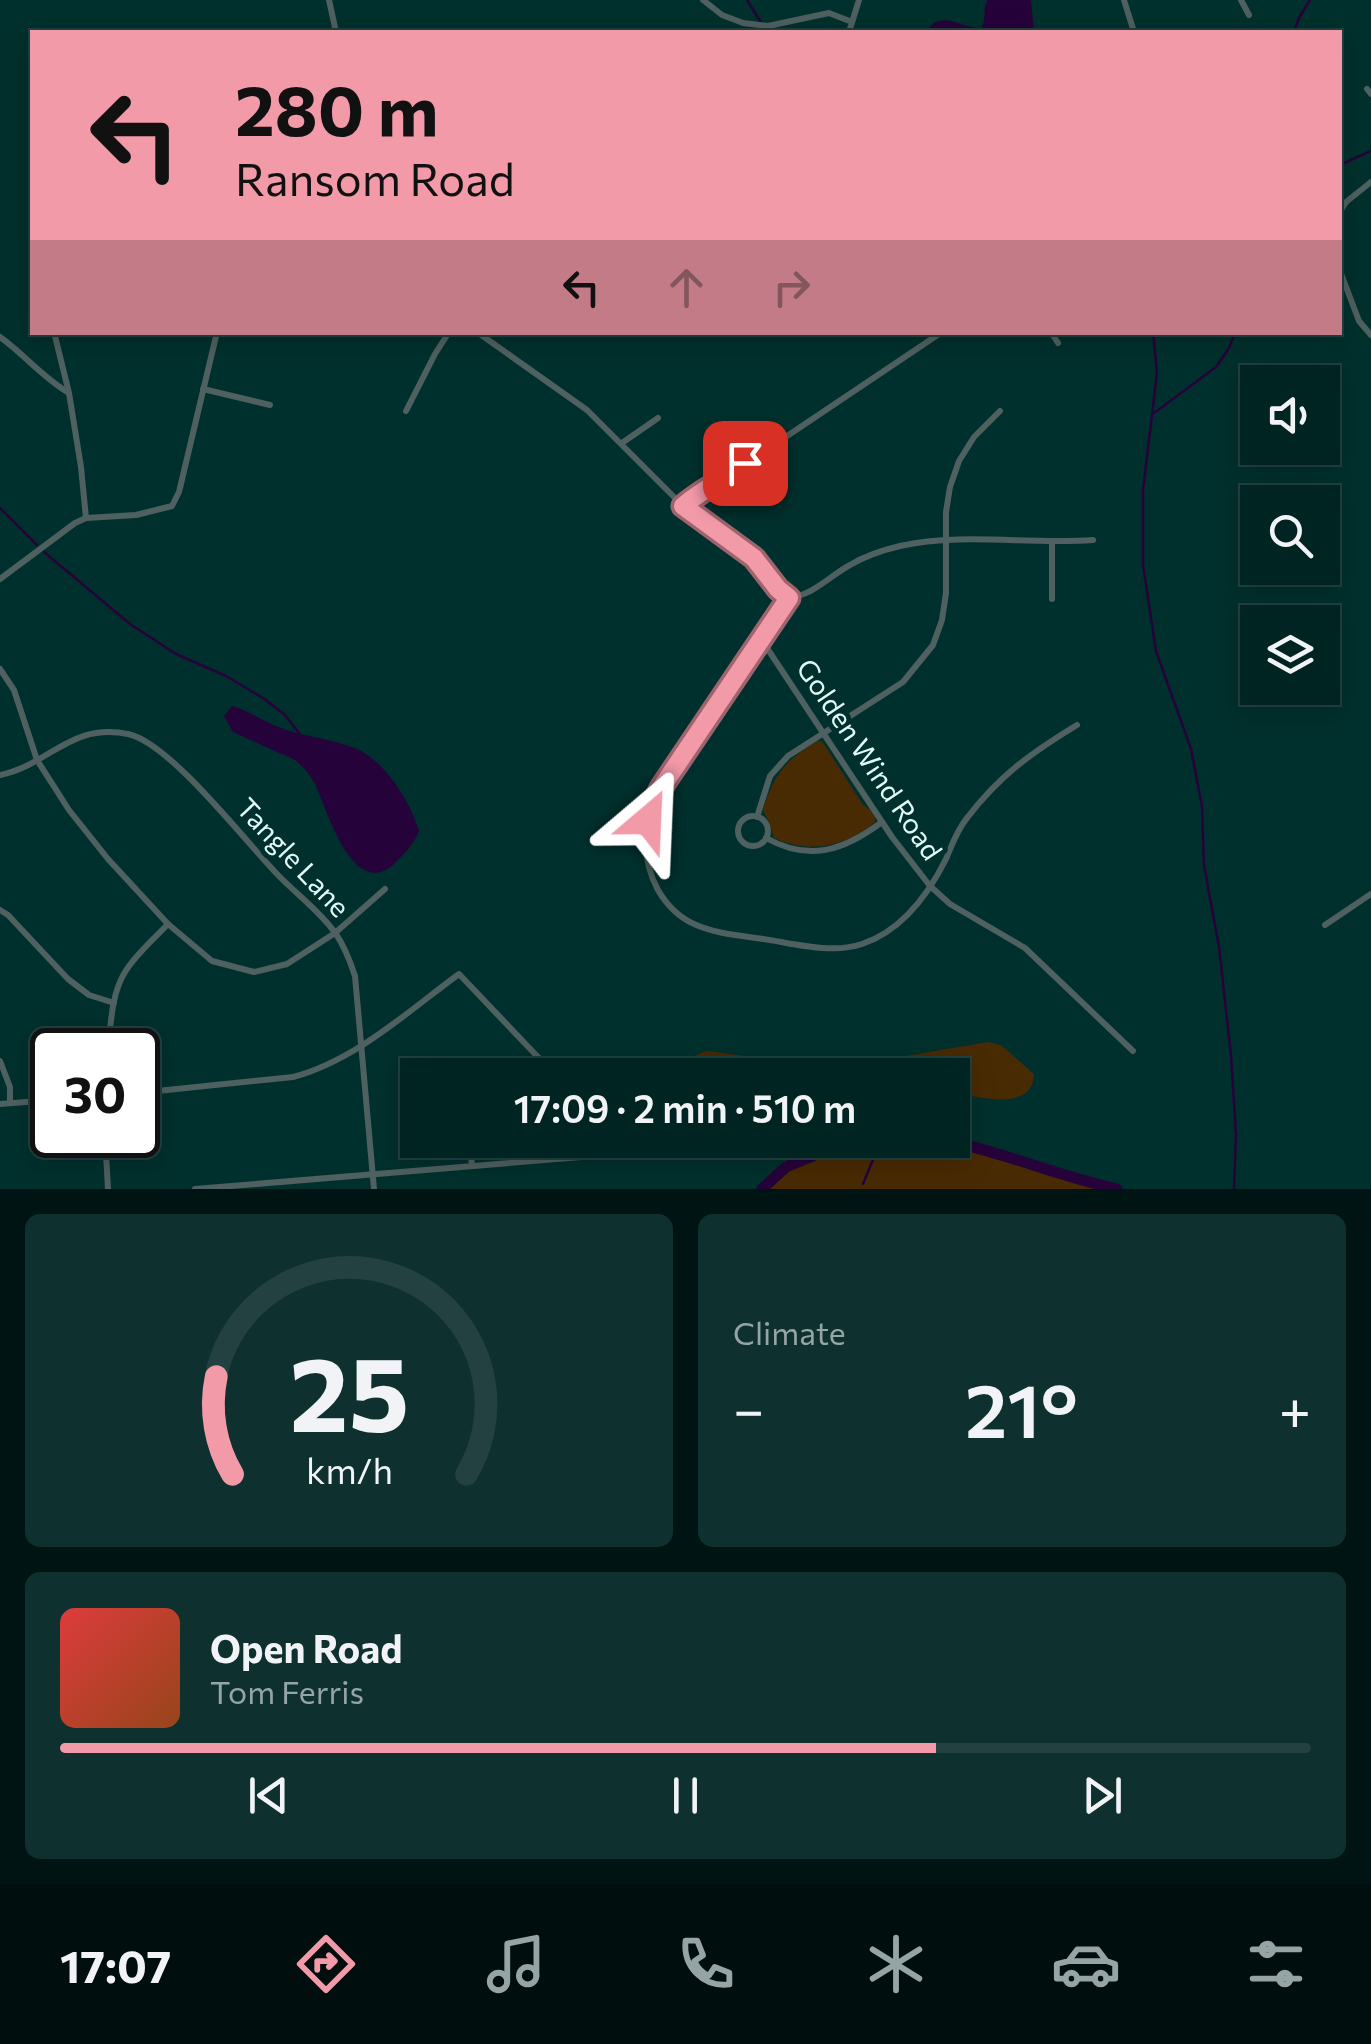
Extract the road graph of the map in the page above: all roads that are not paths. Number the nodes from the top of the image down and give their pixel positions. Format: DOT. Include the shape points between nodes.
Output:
graph roads {
  1 [pos="329,0"];
  2 [pos="703,0"];
  3 [pos="859,0"];
  4 [pos="1124,0"];
  5 [pos="1241,0"];
  6 [pos="1249,15"];
  7 [pos="852,22"];
  8 [pos="336,30"];
  9 [pos="850,30"];
  10 [pos="1133,30"];
  11 [pos="1371,182"];
  12 [pos="1342,208"];
  13 [pos="1342,276"];
  14 [pos="55,335"];
  15 [pos="215,335"];
  16 [pos="447,335"];
  17 [pos="481,335"];
  18 [pos="938,335"];
  19 [pos="1053,335"];
  20 [pos="1371,335"];
  21 [pos="0,337"];
  22 [pos="1058,343"];
  23 [pos="203,389"];
  24 [pos="69,393"];
  25 [pos="270,405"];
  26 [pos="406,411"];
  27 [pos="1000,411"];
  28 [pos="658,418"];
  29 [pos="622,443"];
  30 [pos="683,506"];
  31 [pos="86,518"];
  32 [pos="947,539"];
  33 [pos="1094,540"];
  34 [pos="1052,542"];
  35 [pos="0,578"];
  36 [pos="791,598"];
  37 [pos="1052,600"];
  38 [pos="761,639"];
  39 [pos="0,669"];
  40 [pos="1077,725"];
  41 [pos="822,733"];
  42 [pos="37,760"];
  43 [pos="0,775"];
  44 [pos="757,816"];
  45 [pos="882,822"];
  46 [pos="766,838"];
  47 [pos="930,886"];
  48 [pos="385,889"];
  49 [pos="1371,894"];
  50 [pos="0,910"];
  51 [pos="168,924"];
  52 [pos="1325,925"];
  53 [pos="336,933"];
  54 [pos="114,1004"];
  55 [pos="111,1028"];
  56 [pos="362,1045"];
  57 [pos="1132,1051"];
  58 [pos="539,1058"];
  59 [pos="0,1061"];
  60 [pos="160,1092"];
  61 [pos="30,1102"];
  62 [pos="10,1103"];
  63 [pos="0,1104"];
  64 [pos="106,1158"];
  65 [pos="471,1158"];
  66 [pos="565,1158"];
  67 [pos="472,1164"];
  68 [pos="374,1174"];
  69 [pos="108,1189"];
  70 [pos="195,1189"];
  71 [pos="374,1189"];
  1 -- 8 [label="street"];
  2 -- 7 [label="street" via="743,23 768,26 829,13"];
  3 -- 7 [label="street"];
  4 -- 10 [label="street"];
  5 -- 6 [label="street"];
  7 -- 9 [label="street"];
  11 -- 12 [label="street"];
  13 -- 20 [label="street"];
  14 -- 24 [label="street"];
  15 -- 23 [label="street"];
  16 -- 26 [label="street"];
  17 -- 29 [label="street"];
  18 -- 30 [label="street"];
  19 -- 22 [label="street"];
  21 -- 24 [label="street"];
  23 -- 25 [label="street"];
  23 -- 31 [label="street" via="172,506"];
  24 -- 31 [label="street"];
  27 -- 32 [label="street" via="960,461 950,487"];
  28 -- 29 [label="street"];
  29 -- 30 [label="street"];
  30 -- 36 [label="street" via="754,558"];
  31 -- 35 [label="street"];
  32 -- 34 [label="street"];
  32 -- 36 [label="street" via="876,553"];
  32 -- 41 [label="street" via="946,593 933,645 903,682"];
  33 -- 34 [label="street"];
  34 -- 37 [label="street"];
  36 -- 38 [label="street"];
  38 -- 41 [label="street, Golden Wind Road"];
  38 -- 47 [label="street" via="654,802 645,848 660,894 702,930 829,948 887,933"];
  39 -- 42 [label="street" via="14,690"];
  40 -- 47 [label="street" via="994,786 964,821"];
  41 -- 44 [label="street" via="770,776"];
  41 -- 45 [label="street, Golden Wind Road"];
  42 -- 43 [label="street, Tangle Lane"];
  42 -- 51 [label="street" via="108,859"];
  42 -- 53 [label="street, Tangle Lane" via="77,736 100,732 130,734 157,747"];
  44 -- 46 [label="street"];
  44 -- 46 [label="street" via="742,821 739,836 752,845"];
  45 -- 46 [label="street" via="834,850 800,850"];
  45 -- 47 [label="street, Golden Wind Road"];
  47 -- 57 [label="street, Golden Wind Road" via="1026,948"];
  48 -- 53 [label="street"];
  49 -- 52 [label="street"];
  50 -- 54 [label="street" via="68,980"];
  51 -- 53 [label="street" via="212,961 254,972 287,964"];
  51 -- 54 [label="street" via="127,968"];
  53 -- 56 [label="street, Tangle Lane" via="355,976"];
  54 -- 55 [label="street"];
  56 -- 58 [label="street" via="458,974"];
  56 -- 60 [label="street" via="294,1077"];
  56 -- 68 [label="street, Tangle Lane"];
  59 -- 62 [label="street"];
  61 -- 62 [label="street"];
  62 -- 63 [label="street"];
  64 -- 69 [label="street"];
  65 -- 67 [label="street"];
  66 -- 67 [label="street"];
  67 -- 68 [label="street"];
  68 -- 70 [label="street"];
  68 -- 71 [label="street, Tangle Lane"];
}
